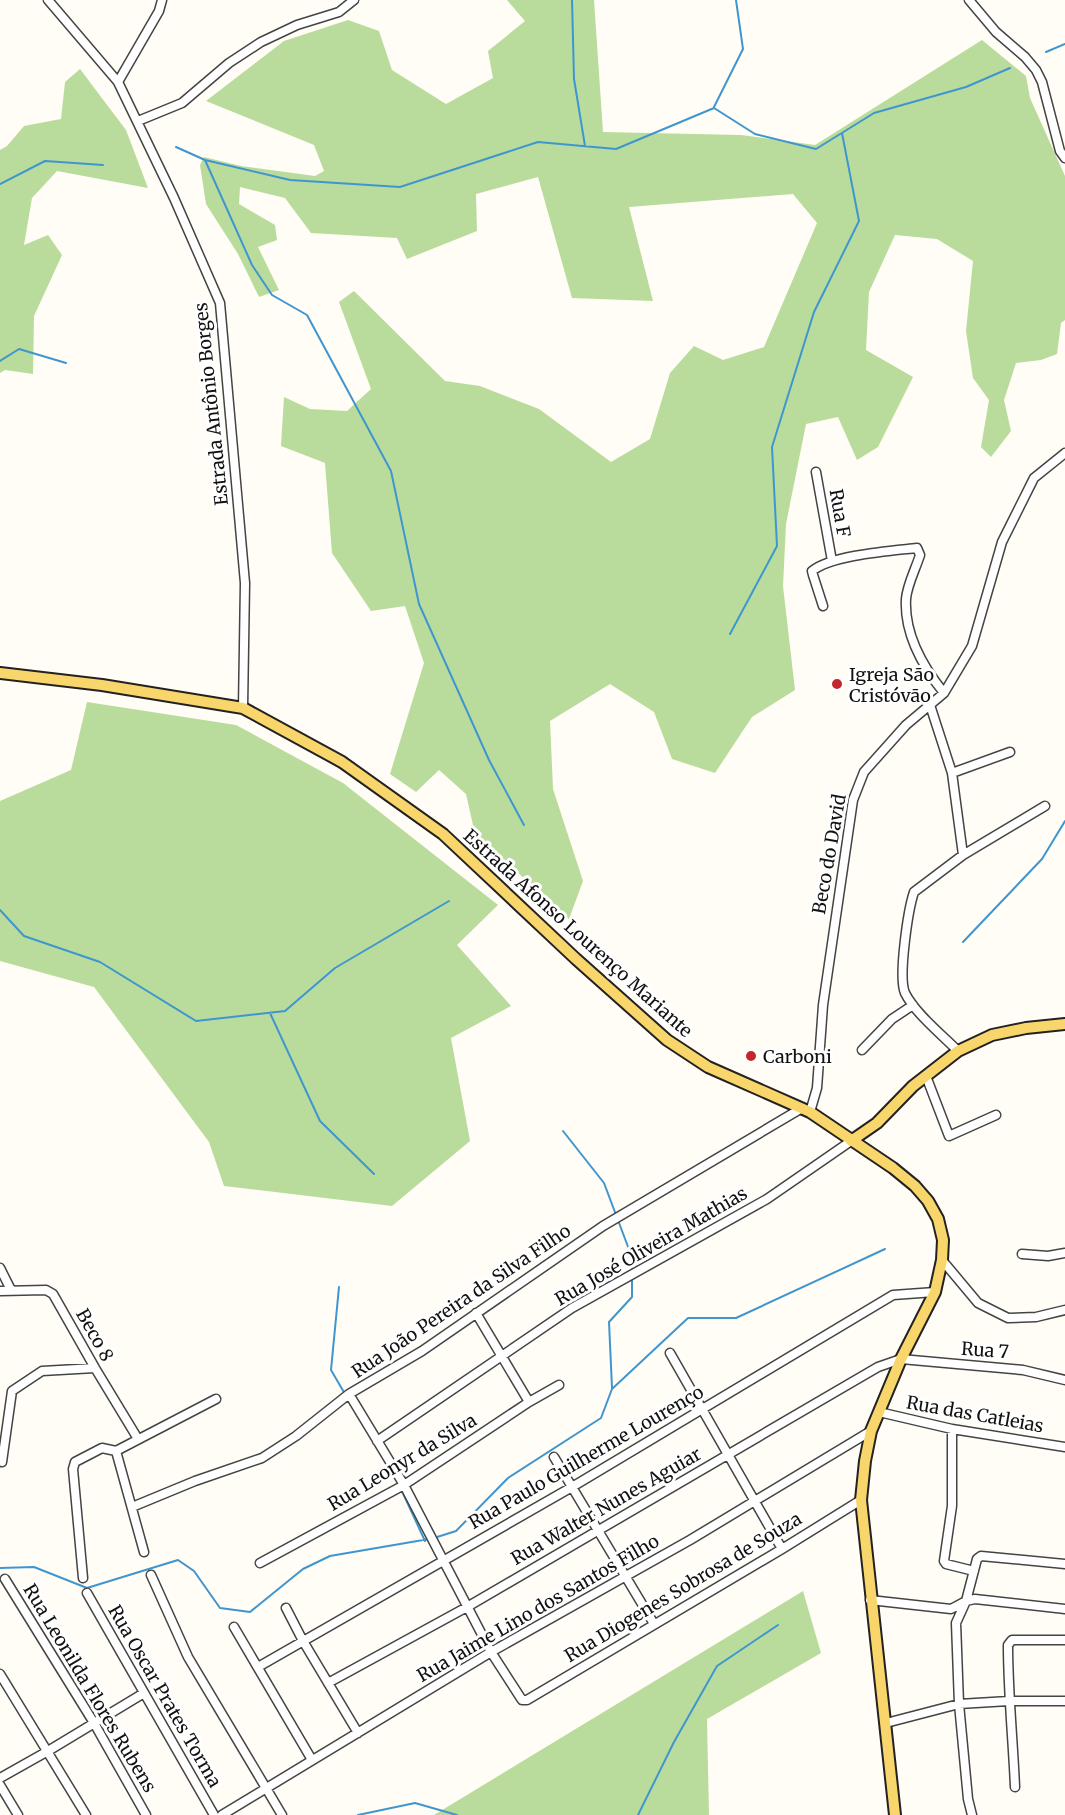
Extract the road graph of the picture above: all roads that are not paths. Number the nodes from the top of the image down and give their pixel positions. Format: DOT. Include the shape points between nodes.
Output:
graph roads {
  1 [pos="48,0"];
  2 [pos="162,0"];
  3 [pos="354,0"];
  4 [pos="969,0"];
  5 [pos="118,82"];
  6 [pos="138,121"];
  7 [pos="1065,158"];
  8 [pos="1065,453"];
  9 [pos="816,472"];
  10 [pos="832,561"];
  11 [pos="823,606"];
  12 [pos="0,673"];
  13 [pos="945,693"];
  14 [pos="930,705"];
  15 [pos="243,708"];
  16 [pos="1010,752"];
  17 [pos="952,773"];
  18 [pos="1045,806"];
  19 [pos="963,855"];
  20 [pos="913,1005"];
  21 [pos="1065,1024"];
  22 [pos="862,1050"];
  23 [pos="958,1051"];
  24 [pos="926,1076"];
  25 [pos="806,1110"];
  26 [pos="996,1114"];
  27 [pos="851,1141"];
  28 [pos="1065,1253"];
  29 [pos="1022,1254"];
  30 [pos="942,1260"];
  31 [pos="0,1268"];
  32 [pos="11,1290"];
  33 [pos="0,1291"];
  34 [pos="935,1292"];
  35 [pos="1065,1310"];
  36 [pos="476,1313"];
  37 [pos="670,1353"];
  38 [pos="503,1357"];
  39 [pos="901,1359"];
  40 [pos="94,1368"];
  41 [pos="1065,1380"];
  42 [pos="559,1385"];
  43 [pos="349,1394"];
  44 [pos="216,1399"];
  45 [pos="529,1402"];
  46 [pos="702,1409"];
  47 [pos="879,1412"];
  48 [pos="951,1430"];
  49 [pos="872,1431"];
  50 [pos="138,1439"];
  51 [pos="377,1442"];
  52 [pos="1065,1447"];
  53 [pos="116,1451"];
  54 [pos="727,1455"];
  55 [pos="554,1457"];
  56 [pos="2,1462"];
  57 [pos="404,1485"];
  58 [pos="572,1486"];
  59 [pos="861,1500"];
  60 [pos="754,1501"];
  61 [pos="132,1507"];
  62 [pos="598,1530"];
  63 [pos="782,1549"];
  64 [pos="144,1552"];
  65 [pos="442,1560"];
  66 [pos="260,1563"];
  67 [pos="1065,1563"];
  68 [pos="974,1571"];
  69 [pos="151,1575"];
  70 [pos="625,1576"];
  71 [pos="82,1578"];
  72 [pos="5,1579"];
  73 [pos="87,1593"];
  74 [pos="870,1600"];
  75 [pos="966,1601"];
  76 [pos="467,1607"];
  77 [pos="285,1608"];
  78 [pos="1065,1609"];
  79 [pos="654,1624"];
  80 [pos="234,1627"];
  81 [pos="1065,1640"];
  82 [pos="303,1641"];
  83 [pos="491,1652"];
  84 [pos="258,1667"];
  85 [pos="0,1674"];
  86 [pos="328,1683"];
  87 [pos="144,1693"];
  88 [pos="1009,1701"];
  89 [pos="1065,1701"];
  90 [pos="959,1704"];
  91 [pos="94,1723"];
  92 [pos="886,1723"];
  93 [pos="358,1733"];
  94 [pos="48,1751"];
  95 [pos="312,1760"];
  96 [pos="0,1778"];
  97 [pos="0,1785"];
  98 [pos="1015,1787"];
  99 [pos="266,1788"];
  100 [pos="18,1815"];
  101 [pos="86,1815"];
  102 [pos="146,1815"];
  103 [pos="214,1815"];
  104 [pos="222,1815"];
  105 [pos="282,1815"];
  106 [pos="895,1815"];
  107 [pos="972,1815"];
  1 -- 5 [label="street, Estrada Antônio Borges"];
  2 -- 5 [label="street"];
  3 -- 6 [label="street" via="339,12 261,42 229,63 182,104"];
  4 -- 7 [label="street" via="1036,70"];
  5 -- 6 [label="street, Estrada Antônio Borges"];
  6 -- 15 [label="street, Estrada Antônio Borges" via="220,303 245,583"];
  8 -- 13 [label="street, Beco do David" via="1034,478 1002,542 972,646"];
  9 -- 10 [label="street, Rua F"];
  10 -- 11 [label="street" via="812,571"];
  10 -- 13 [label="street" via="909,549 920,551 906,598 908,621 916,651"];
  12 -- 15 [label="main road, Estrada Afonso Lourenço Mariante"];
  13 -- 14 [label="street, Beco do David"];
  14 -- 17 [label="street"];
  14 -- 25 [label="street, Beco do David" via="906,725 864,772 853,800 823,1005 817,1088"];
  15 -- 25 [label="main road, Estrada Afonso Lourenço Mariante" via="342,762 443,834 667,1040 708,1067"];
  16 -- 17 [label="street"];
  17 -- 19 [label="street"];
  18 -- 19 [label="street"];
  19 -- 20 [label="street" via="914,892 905,937 904,980 904,990"];
  20 -- 22 [label="street" via="892,1019"];
  20 -- 23 [label="street"];
  21 -- 23 [label="main road" via="992,1035"];
  23 -- 24 [label="main road"];
  24 -- 26 [label="street" via="949,1136"];
  24 -- 27 [label="main road" via="877,1123"];
  25 -- 27 [label="main road, Estrada Afonso Lourenço Mariante"];
  25 -- 36 [label="street, Rua João Pereira da Silva Filho" via="603,1226"];
  27 -- 30 [label="main road, Estrada Afonso Lourenço Mariante" via="892,1168 928,1201 941,1230"];
  27 -- 38 [label="street, Rua José Oliveira Mathias" via="767,1199 589,1298"];
  28 -- 29 [label="street"];
  30 -- 34 [label="main road, Estrada Afonso Lourenço Mariante"];
  30 -- 35 [label="street" via="978,1303 1008,1318"];
  31 -- 32 [label="street"];
  32 -- 33 [label="street, Beco 8"];
  32 -- 40 [label="street, Beco 8" via="46,1290 53,1294"];
  34 -- 39 [label="main road, Estrada Afonso Lourenço Mariante"];
  34 -- 46 [label="street, Rua Paulo Guilherme Lourenço" via="893,1295"];
  36 -- 38 [label="street"];
  36 -- 43 [label="street, Rua João Pereira da Silva Filho" via="422,1351"];
  37 -- 46 [label="street"];
  38 -- 45 [label="street"];
  38 -- 51 [label="street, Rua José Oliveira Mathias"];
  39 -- 41 [label="street, Rua 7" via="1023,1370"];
  39 -- 47 [label="main road, Estrada Afonso Lourenço Mariante"];
  39 -- 54 [label="street, Rua Walter Nunes Aguiar" via="878,1367"];
  40 -- 50 [label="street, Beco 8"];
  40 -- 56 [label="street" via="42,1371 12,1392"];
  42 -- 45 [label="street, Rua Leonyr da Silva"];
  43 -- 51 [label="street"];
  43 -- 61 [label="street, Rua João Pereira da Silva Filho" via="262,1458"];
  44 -- 50 [label="street"];
  45 -- 57 [label="street, Rua Leonyr da Silva"];
  46 -- 54 [label="street"];
  46 -- 58 [label="street, Rua Paulo Guilherme Lourenço"];
  47 -- 48 [label="street, Rua das Catleias"];
  47 -- 49 [label="main road, Estrada Afonso Lourenço Mariante"];
  48 -- 52 [label="street, Rua das Catleias"];
  48 -- 68 [label="street" via="952,1506 945,1561"];
  49 -- 59 [label="main road, Estrada Afonso Lourenço Mariante"];
  49 -- 60 [label="street, Rua Jaime Lino dos Santos Filho"];
  50 -- 53 [label="street"];
  51 -- 57 [label="street"];
  53 -- 61 [label="street"];
  53 -- 71 [label="street" via="102,1448 75,1462 73,1469"];
  54 -- 60 [label="street"];
  54 -- 62 [label="street, Rua Walter Nunes Aguiar"];
  55 -- 58 [label="street"];
  57 -- 65 [label="street"];
  57 -- 66 [label="street, Rua Leonyr da Silva"];
  58 -- 62 [label="street"];
  58 -- 65 [label="street, Rua Paulo Guilherme Lourenço"];
  59 -- 63 [label="street, Rua Diogenes Sobrosa de Souza"];
  59 -- 74 [label="main road, Estrada Afonso Lourenço Mariante"];
  60 -- 63 [label="street"];
  60 -- 70 [label="street, Rua Jaime Lino dos Santos Filho"];
  61 -- 64 [label="street"];
  62 -- 70 [label="street"];
  62 -- 76 [label="street, Rua Walter Nunes Aguiar"];
  63 -- 79 [label="street, Rua Diogenes Sobrosa de Souza"];
  65 -- 76 [label="street"];
  65 -- 82 [label="street, Rua Paulo Guilherme Lourenço"];
  67 -- 68 [label="street" via="978,1557"];
  68 -- 75 [label="street"];
  69 -- 99 [label="street" via="188,1656"];
  70 -- 79 [label="street"];
  70 -- 83 [label="street, Rua Jaime Lino dos Santos Filho"];
  72 -- 91 [label="street, Rua Leonilda Flores Rubens"];
  73 -- 87 [label="street, Rua Oscar Prates Torma"];
  74 -- 75 [label="street" via="951,1608"];
  74 -- 92 [label="main road, Estrada Afonso Lourenço Mariante"];
  75 -- 78 [label="street"];
  75 -- 90 [label="street" via="956,1623"];
  76 -- 83 [label="street"];
  76 -- 86 [label="street, Rua Walter Nunes Aguiar"];
  77 -- 82 [label="street"];
  79 -- 83 [label="street, Rua Diogenes Sobrosa de Souza" via="522,1700"];
  80 -- 84 [label="street"];
  81 -- 88 [label="street" via="1009,1642"];
  82 -- 84 [label="street, Rua Paulo Guilherme Lourenço"];
  82 -- 86 [label="street"];
  83 -- 93 [label="street, Rua Jaime Lino dos Santos Filho"];
  84 -- 95 [label="street"];
  85 -- 94 [label="street"];
  86 -- 93 [label="street"];
  87 -- 91 [label="street"];
  87 -- 103 [label="street, Rua Oscar Prates Torma"];
  88 -- 89 [label="street"];
  88 -- 90 [label="street"];
  88 -- 98 [label="street"];
  90 -- 92 [label="street"];
  90 -- 107 [label="street"];
  91 -- 94 [label="street"];
  91 -- 102 [label="street, Rua Leonilda Flores Rubens"];
  92 -- 106 [label="main road, Estrada Afonso Lourenço Mariante"];
  93 -- 95 [label="street, Rua Jaime Lino dos Santos Filho"];
  94 -- 96 [label="street"];
  94 -- 101 [label="street"];
  95 -- 99 [label="street, Rua Jaime Lino dos Santos Filho"];
  97 -- 100 [label="street"];
  99 -- 104 [label="street, Rua Jaime Lino dos Santos Filho"];
  99 -- 105 [label="street"];
}
